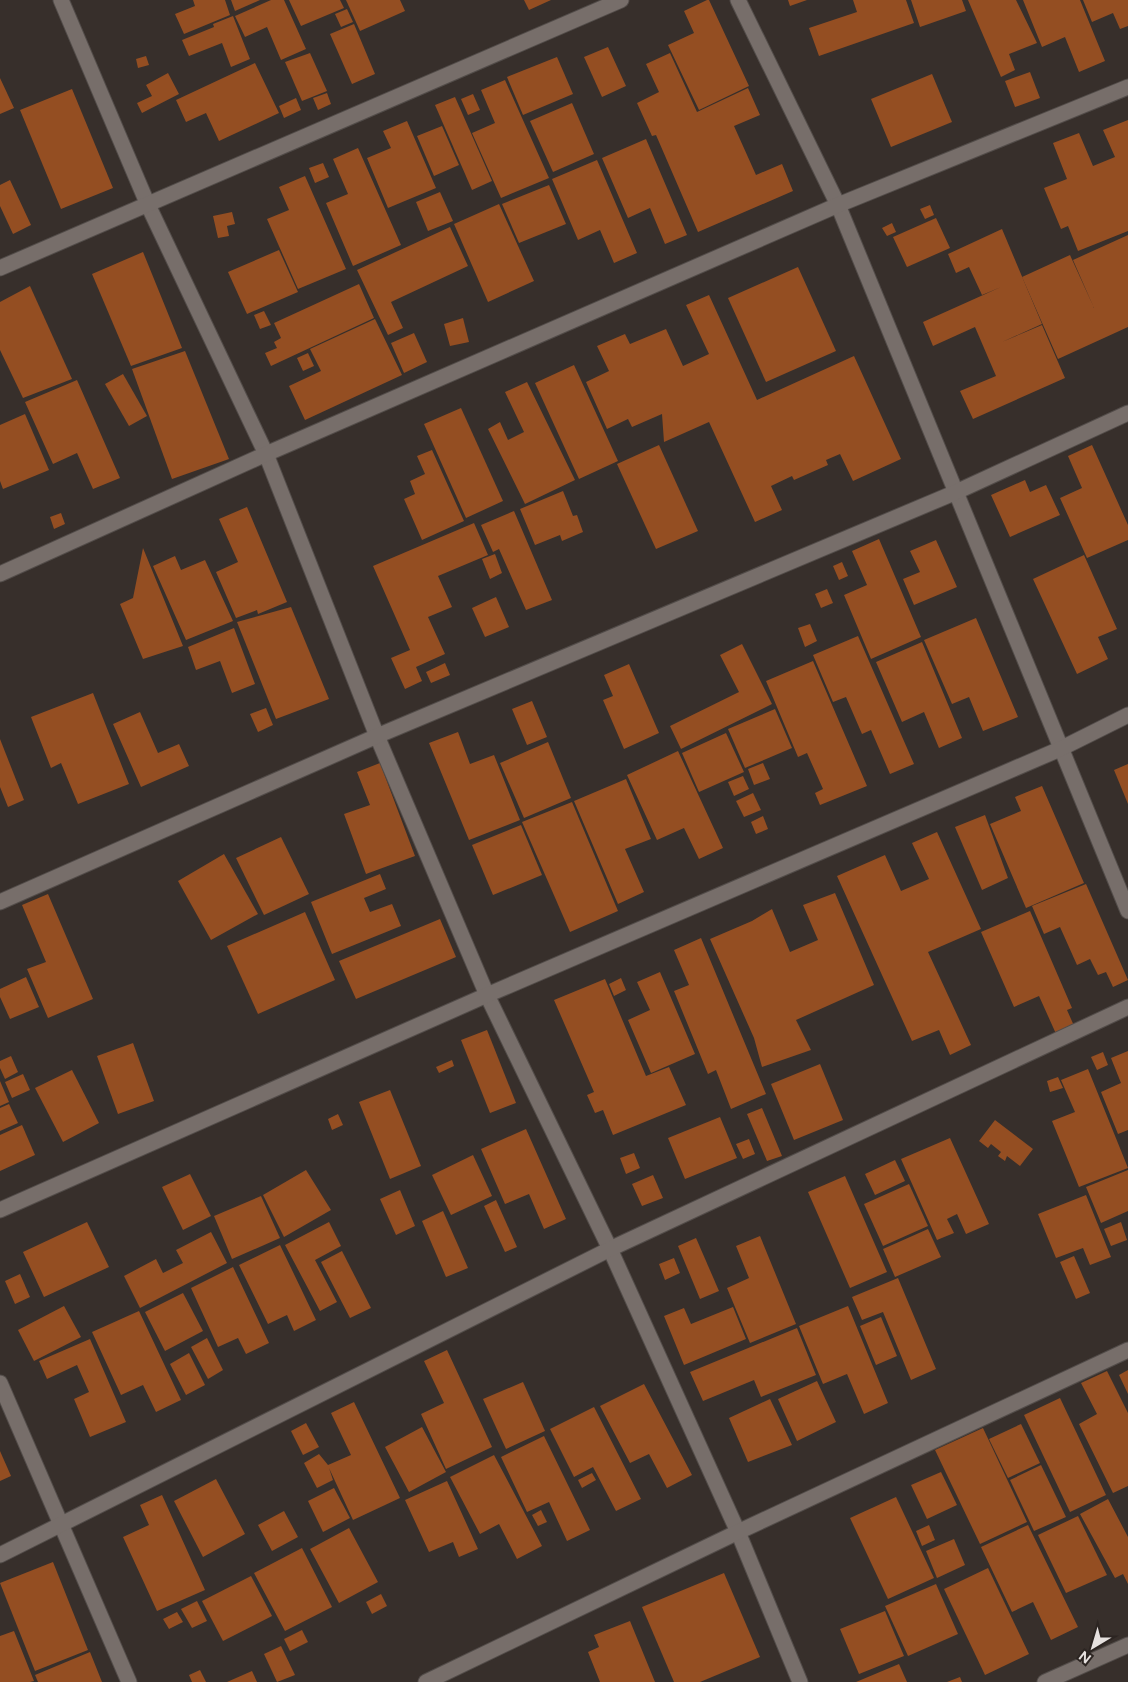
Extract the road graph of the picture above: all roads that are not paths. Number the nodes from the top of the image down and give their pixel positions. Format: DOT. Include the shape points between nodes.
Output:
graph roads {
  1 [pos="60,0"];
  2 [pos="621,0"];
  3 [pos="738,0"];
  4 [pos="1128,87"];
  5 [pos="148,205"];
  6 [pos="838,205"];
  7 [pos="0,268"];
  8 [pos="1128,413"];
  9 [pos="266,454"];
  10 [pos="954,493"];
  11 [pos="0,574"];
  12 [pos="1128,715"];
  13 [pos="377,736"];
  14 [pos="1060,749"];
  15 [pos="0,902"];
  16 [pos="1128,911"];
  17 [pos="487,995"];
  18 [pos="1128,1007"];
  19 [pos="0,1210"];
  20 [pos="610,1249"];
  21 [pos="1128,1350"];
  22 [pos="0,1383"];
  23 [pos="63,1525"];
  24 [pos="738,1532"];
  25 [pos="0,1556"];
  26 [pos="1128,1645"];
  27 [pos="130,1682"];
  28 [pos="426,1682"];
  29 [pos="800,1682"];
  30 [pos="1045,1682"];
  1 -- 5 [label="street"];
  2 -- 5 [label="street"];
  3 -- 6 [label="street"];
  4 -- 6 [label="street"];
  5 -- 7 [label="street"];
  5 -- 9 [label="street"];
  6 -- 9 [label="street"];
  6 -- 10 [label="street"];
  8 -- 10 [label="street"];
  9 -- 11 [label="street"];
  9 -- 13 [label="street"];
  10 -- 13 [label="street"];
  10 -- 14 [label="street"];
  12 -- 14 [label="street"];
  13 -- 15 [label="street"];
  13 -- 17 [label="street"];
  14 -- 16 [label="street"];
  14 -- 17 [label="street"];
  17 -- 19 [label="street"];
  17 -- 20 [label="street"];
  18 -- 20 [label="street"];
  20 -- 23 [label="street"];
  20 -- 24 [label="street"];
  21 -- 24 [label="street"];
  22 -- 23 [label="street"];
  23 -- 25 [label="street"];
  23 -- 27 [label="street"];
  24 -- 28 [label="street"];
  24 -- 29 [label="street"];
  26 -- 30 [label="street"];
}
